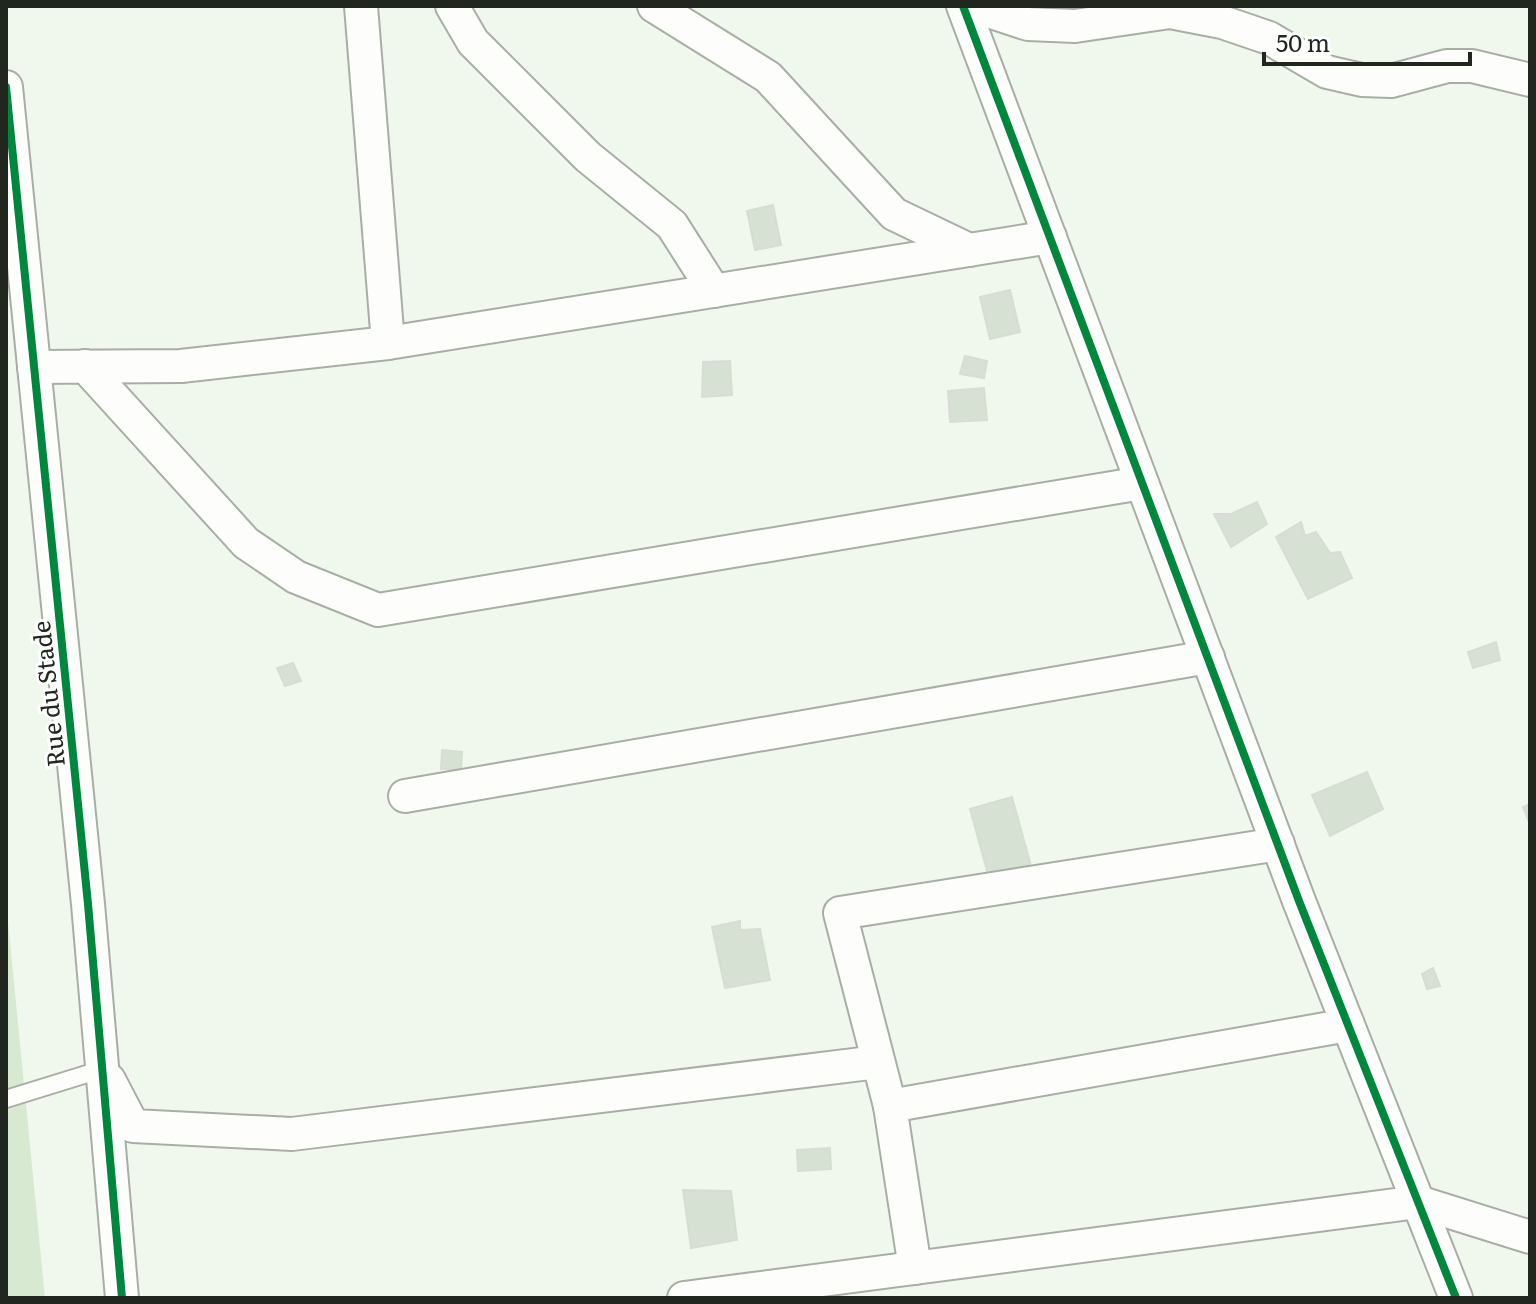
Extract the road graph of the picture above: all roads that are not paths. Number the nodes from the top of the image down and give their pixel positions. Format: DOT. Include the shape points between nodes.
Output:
graph roads {
  1 [pos="361,6"];
  2 [pos="452,6"];
  3 [pos="654,6"];
  4 [pos="963,6"];
  5 [pos="973,6"];
  6 [pos="1530,80"];
  7 [pos="6,87"];
  8 [pos="1050,237"];
  9 [pos="969,250"];
  10 [pos="714,291"];
  11 [pos="388,343"];
  12 [pos="85,366"];
  13 [pos="34,367"];
  14 [pos="1142,483"];
  15 [pos="1208,657"];
  16 [pos="405,796"];
  17 [pos="1278,844"];
  18 [pos="1348,1025"];
  19 [pos="878,1062"];
  20 [pos="103,1069"];
  21 [pos="6,1099"];
  22 [pos="890,1106"];
  23 [pos="1418,1202"];
  24 [pos="1530,1237"];
  25 [pos="915,1268"];
  26 [pos="122,1298"];
  27 [pos="684,1298"];
  28 [pos="1456,1298"];
  1 -- 11 [label="street"];
  2 -- 10 [label="street" via="473,42 588,157 672,225"];
  3 -- 9 [label="street" via="768,77 894,214"];
  4 -- 8 [label="street"];
  5 -- 6 [label="street" via="1028,24 1075,26 1170,12 1269,38 1327,72 1362,80 1391,81 1447,66 1472,66"];
  7 -- 13 [label="street, Rue du Stade"];
  8 -- 9 [label="street"];
  8 -- 14 [label="street"];
  9 -- 10 [label="street"];
  10 -- 11 [label="street"];
  11 -- 12 [label="street" via="181,366"];
  12 -- 13 [label="street"];
  12 -- 14 [label="street" via="246,543 296,577 378,610"];
  13 -- 20 [label="street, Rue du Stade"];
  14 -- 15 [label="street"];
  15 -- 16 [label="street"];
  15 -- 17 [label="street"];
  17 -- 18 [label="street"];
  17 -- 19 [label="street" via="840,913"];
  18 -- 22 [label="street"];
  18 -- 23 [label="street"];
  19 -- 20 [label="street" via="292,1134 133,1126"];
  19 -- 22 [label="street"];
  20 -- 21 [label="lane"];
  20 -- 26 [label="street, Rue du Stade"];
  22 -- 25 [label="street"];
  23 -- 24 [label="street"];
  23 -- 25 [label="street"];
  23 -- 28 [label="street"];
  25 -- 27 [label="street"];
}
